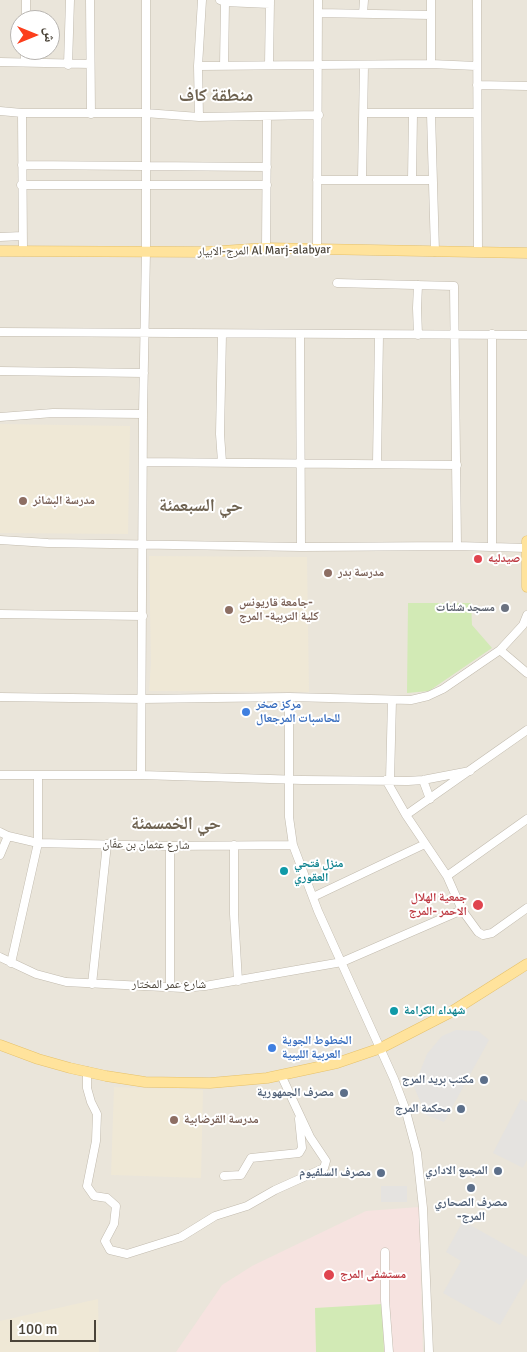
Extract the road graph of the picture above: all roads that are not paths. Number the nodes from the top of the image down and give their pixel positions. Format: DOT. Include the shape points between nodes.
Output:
graph roads {
  1 [pos="70,0"];
  2 [pos="90,0"];
  3 [pos="146,0"];
  4 [pos="202,0"];
  5 [pos="318,0"];
  6 [pos="364,0"];
  7 [pos="431,0"];
  8 [pos="477,0"];
  9 [pos="222,1"];
  10 [pos="270,2"];
  11 [pos="318,13"];
  12 [pos="363,14"];
  13 [pos="431,15"];
  14 [pos="0,62"];
  15 [pos="25,62"];
  16 [pos="90,64"];
  17 [pos="364,64"];
  18 [pos="432,64"];
  19 [pos="68,65"];
  20 [pos="269,65"];
  21 [pos="319,65"];
  22 [pos="198,66"];
  23 [pos="224,66"];
  24 [pos="476,66"];
  25 [pos="476,85"];
  26 [pos="527,86"];
  27 [pos="0,111"];
  28 [pos="22,113"];
  29 [pos="477,113"];
  30 [pos="90,114"];
  31 [pos="145,114"];
  32 [pos="364,114"];
  33 [pos="413,114"];
  34 [pos="431,114"];
  35 [pos="319,115"];
  36 [pos="267,116"];
  37 [pos="199,117"];
  38 [pos="22,165"];
  39 [pos="145,166"];
  40 [pos="267,167"];
  41 [pos="362,179"];
  42 [pos="317,180"];
  43 [pos="412,180"];
  44 [pos="432,180"];
  45 [pos="22,185"];
  46 [pos="145,185"];
  47 [pos="267,185"];
  48 [pos="22,236"];
  49 [pos="0,237"];
  50 [pos="266,248"];
  51 [pos="317,249"];
  52 [pos="23,250"];
  53 [pos="146,250"];
  54 [pos="0,251"];
  55 [pos="434,252"];
  56 [pos="478,252"];
  57 [pos="527,253"];
  58 [pos="337,283"];
  59 [pos="418,285"];
  60 [pos="0,332"];
  61 [pos="144,334"];
  62 [pos="222,334"];
  63 [pos="300,334"];
  64 [pos="455,334"];
  65 [pos="492,334"];
  66 [pos="379,335"];
  67 [pos="418,335"];
  68 [pos="527,335"];
  69 [pos="0,371"];
  70 [pos="144,373"];
  71 [pos="143,414"];
  72 [pos="0,417"];
  73 [pos="143,462"];
  74 [pos="222,462"];
  75 [pos="300,463"];
  76 [pos="377,463"];
  77 [pos="457,465"];
  78 [pos="0,540"];
  79 [pos="527,541"];
  80 [pos="142,544"];
  81 [pos="457,546"];
  82 [pos="301,547"];
  83 [pos="492,547"];
  84 [pos="527,548"];
  85 [pos="527,587"];
  86 [pos="0,614"];
  87 [pos="527,615"];
  88 [pos="143,616"];
  89 [pos="500,650"];
  90 [pos="527,673"];
  91 [pos="0,697"];
  92 [pos="289,697"];
  93 [pos="142,699"];
  94 [pos="392,700"];
  95 [pos="527,730"];
  96 [pos="470,771"];
  97 [pos="0,775"];
  98 [pos="38,775"];
  99 [pos="141,775"];
  100 [pos="289,778"];
  101 [pos="388,780"];
  102 [pos="423,780"];
  103 [pos="430,799"];
  104 [pos="406,815"];
  105 [pos="527,819"];
  106 [pos="0,832"];
  107 [pos="8,836"];
  108 [pos="38,843"];
  109 [pos="107,844"];
  110 [pos="425,844"];
  111 [pos="234,845"];
  112 [pos="293,845"];
  113 [pos="170,846"];
  114 [pos="0,856"];
  115 [pos="447,876"];
  116 [pos="313,897"];
  117 [pos="527,908"];
  118 [pos="462,910"];
  119 [pos="0,957"];
  120 [pos="342,962"];
  121 [pos="11,963"];
  122 [pos="527,964"];
  123 [pos="238,981"];
  124 [pos="92,984"];
  125 [pos="170,987"];
  126 [pos="0,1045"];
  127 [pos="381,1048"];
  128 [pos="87,1071"];
  129 [pos="280,1075"];
  130 [pos="298,1115"];
  131 [pos="224,1176"];
  132 [pos="385,1252"];
  133 [pos="388,1352"];
  134 [pos="429,1352"];
  1 -- 19 [label="street"];
  2 -- 16 [label="street"];
  3 -- 31 [label="street"];
  4 -- 22 [label="street"];
  5 -- 11 [label="street"];
  6 -- 12 [label="street"];
  7 -- 13 [label="street"];
  8 -- 24 [label="street"];
  9 -- 10 [label="street"];
  9 -- 23 [label="street"];
  10 -- 20 [label="street"];
  11 -- 12 [label="street"];
  11 -- 21 [label="street"];
  12 -- 13 [label="street"];
  13 -- 18 [label="street"];
  14 -- 15 [label="street"];
  15 -- 19 [label="street"];
  16 -- 19 [label="street"];
  16 -- 30 [label="street"];
  17 -- 18 [label="street"];
  17 -- 21 [label="street"];
  17 -- 32 [label="street"];
  18 -- 24 [label="street"];
  20 -- 21 [label="street"];
  20 -- 23 [label="street"];
  21 -- 35 [label="street"];
  22 -- 23 [label="street"];
  22 -- 37 [label="street"];
  24 -- 25 [label="street"];
  25 -- 26 [label="street"];
  25 -- 29 [label="street"];
  27 -- 28 [label="street"];
  28 -- 30 [label="street"];
  28 -- 38 [label="street"];
  29 -- 34 [label="street"];
  29 -- 56 [label="street"];
  30 -- 31 [label="street"];
  31 -- 37 [label="street"];
  31 -- 39 [label="street"];
  32 -- 33 [label="street"];
  32 -- 41 [label="street"];
  33 -- 34 [label="street"];
  33 -- 43 [label="street"];
  34 -- 44 [label="street"];
  35 -- 36 [label="street"];
  35 -- 42 [label="street"];
  36 -- 37 [label="street"];
  36 -- 40 [label="street"];
  38 -- 39 [label="street"];
  38 -- 45 [label="street"];
  39 -- 40 [label="street"];
  39 -- 46 [label="street"];
  40 -- 47 [label="street"];
  41 -- 42 [label="street"];
  41 -- 43 [label="street"];
  42 -- 51 [label="street"];
  43 -- 44 [label="street"];
  44 -- 55 [label="street"];
  45 -- 46 [label="street"];
  45 -- 48 [label="street"];
  46 -- 47 [label="street"];
  46 -- 53 [label="street"];
  47 -- 50 [label="street"];
  48 -- 49 [label="street"];
  48 -- 52 [label="street"];
  50 -- 51 [label="main road, المرج-الابيار Al Marj-alabyar"];
  50 -- 53 [label="main road, المرج-الابيار Al Marj-alabyar" via="207,252"];
  51 -- 55 [label="main road, المرج-الابيار Al Marj-alabyar"];
  52 -- 53 [label="main road, المرج-الابيار Al Marj-alabyar"];
  52 -- 54 [label="main road, المرج-الابيار Al Marj-alabyar"];
  53 -- 61 [label="street"];
  55 -- 56 [label="main road, المرج-الابيار Al Marj-alabyar"];
  56 -- 57 [label="main road, المرج-الابيار Al Marj-alabyar"];
  58 -- 59 [label="street"];
  59 -- 64 [label="street" via="454,286"];
  59 -- 67 [label="street"];
  60 -- 61 [label="street"];
  61 -- 62 [label="street"];
  61 -- 70 [label="street"];
  62 -- 63 [label="street"];
  62 -- 74 [label="street"];
  63 -- 66 [label="street"];
  63 -- 75 [label="street"];
  64 -- 65 [label="street"];
  64 -- 67 [label="street"];
  64 -- 77 [label="street"];
  65 -- 68 [label="street"];
  65 -- 83 [label="street"];
  66 -- 67 [label="street"];
  66 -- 76 [label="street"];
  69 -- 70 [label="street"];
  70 -- 71 [label="street"];
  71 -- 72 [label="street" via="53,413"];
  71 -- 73 [label="street"];
  73 -- 74 [label="street"];
  73 -- 80 [label="street"];
  74 -- 75 [label="street"];
  75 -- 76 [label="street"];
  75 -- 82 [label="street"];
  76 -- 77 [label="street"];
  77 -- 81 [label="street"];
  78 -- 80 [label="street"];
  79 -- 84 [label="main road"];
  80 -- 82 [label="street"];
  80 -- 88 [label="street"];
  81 -- 82 [label="street"];
  81 -- 83 [label="street"];
  83 -- 84 [label="street"];
  84 -- 85 [label="main road"];
  86 -- 88 [label="street"];
  87 -- 89 [label="street"];
  88 -- 93 [label="street"];
  89 -- 90 [label="street"];
  89 -- 94 [label="street" via="444,689 410,700"];
  91 -- 93 [label="street"];
  92 -- 93 [label="street"];
  92 -- 94 [label="street"];
  92 -- 100 [label="street"];
  93 -- 99 [label="street"];
  94 -- 101 [label="street"];
  95 -- 96 [label="street"];
  96 -- 102 [label="street"];
  96 -- 103 [label="street"];
  97 -- 98 [label="street"];
  98 -- 99 [label="street"];
  98 -- 108 [label="street"];
  99 -- 100 [label="street"];
  100 -- 101 [label="street"];
  100 -- 112 [label="street"];
  101 -- 102 [label="street"];
  101 -- 104 [label="street"];
  102 -- 103 [label="street"];
  103 -- 104 [label="street"];
  104 -- 110 [label="street"];
  105 -- 115 [label="street"];
  106 -- 107 [label="street, شارع عثمان بن عفّان"];
  107 -- 108 [label="street, شارع عثمان بن عفّان"];
  107 -- 114 [label="street"];
  108 -- 109 [label="street, شارع عثمان بن عفّان"];
  108 -- 121 [label="street"];
  109 -- 113 [label="street, شارع عثمان بن عفّان"];
  109 -- 124 [label="street"];
  110 -- 115 [label="street"];
  110 -- 116 [label="street"];
  111 -- 112 [label="street, شارع عثمان بن عفّان"];
  111 -- 113 [label="street, شارع عثمان بن عفّان"];
  111 -- 123 [label="street"];
  112 -- 116 [label="street"];
  113 -- 125 [label="street"];
  115 -- 118 [label="street"];
  116 -- 120 [label="street"];
  117 -- 118 [label="street" via="492,933 483,935"];
  118 -- 120 [label="street, شارع عمر المختار"];
  119 -- 121 [label="street, شارع عمر المختار"];
  120 -- 123 [label="street, شارع عمر المختار"];
  120 -- 127 [label="street"];
  121 -- 124 [label="street, شارع عمر المختار" via="53,980"];
  122 -- 127 [label="main road" via="451,1012"];
  123 -- 125 [label="street, شارع عمر المختار"];
  124 -- 125 [label="street, شارع عمر المختار"];
  126 -- 128 [label="main road" via="38,1059"];
  127 -- 129 [label="main road" via="337,1063"];
  127 -- 134 [label="street" via="405,1108 417,1153 424,1215"];
  128 -- 129 [label="main road" via="128,1080 176,1083 241,1081"];
  128 -- 130 [label="street" via="90,1102 98,1114 87,1186 94,1196 107,1198 116,1206 114,1224 104,1241 110,1250 127,1254 181,1237 215,1216 247,1206 323,1170 326,1161"];
  129 -- 130 [label="street"];
  130 -- 131 [label="street" via="302,1148 299,1154 251,1158 241,1175"];
  132 -- 133 [label="street"];
}
